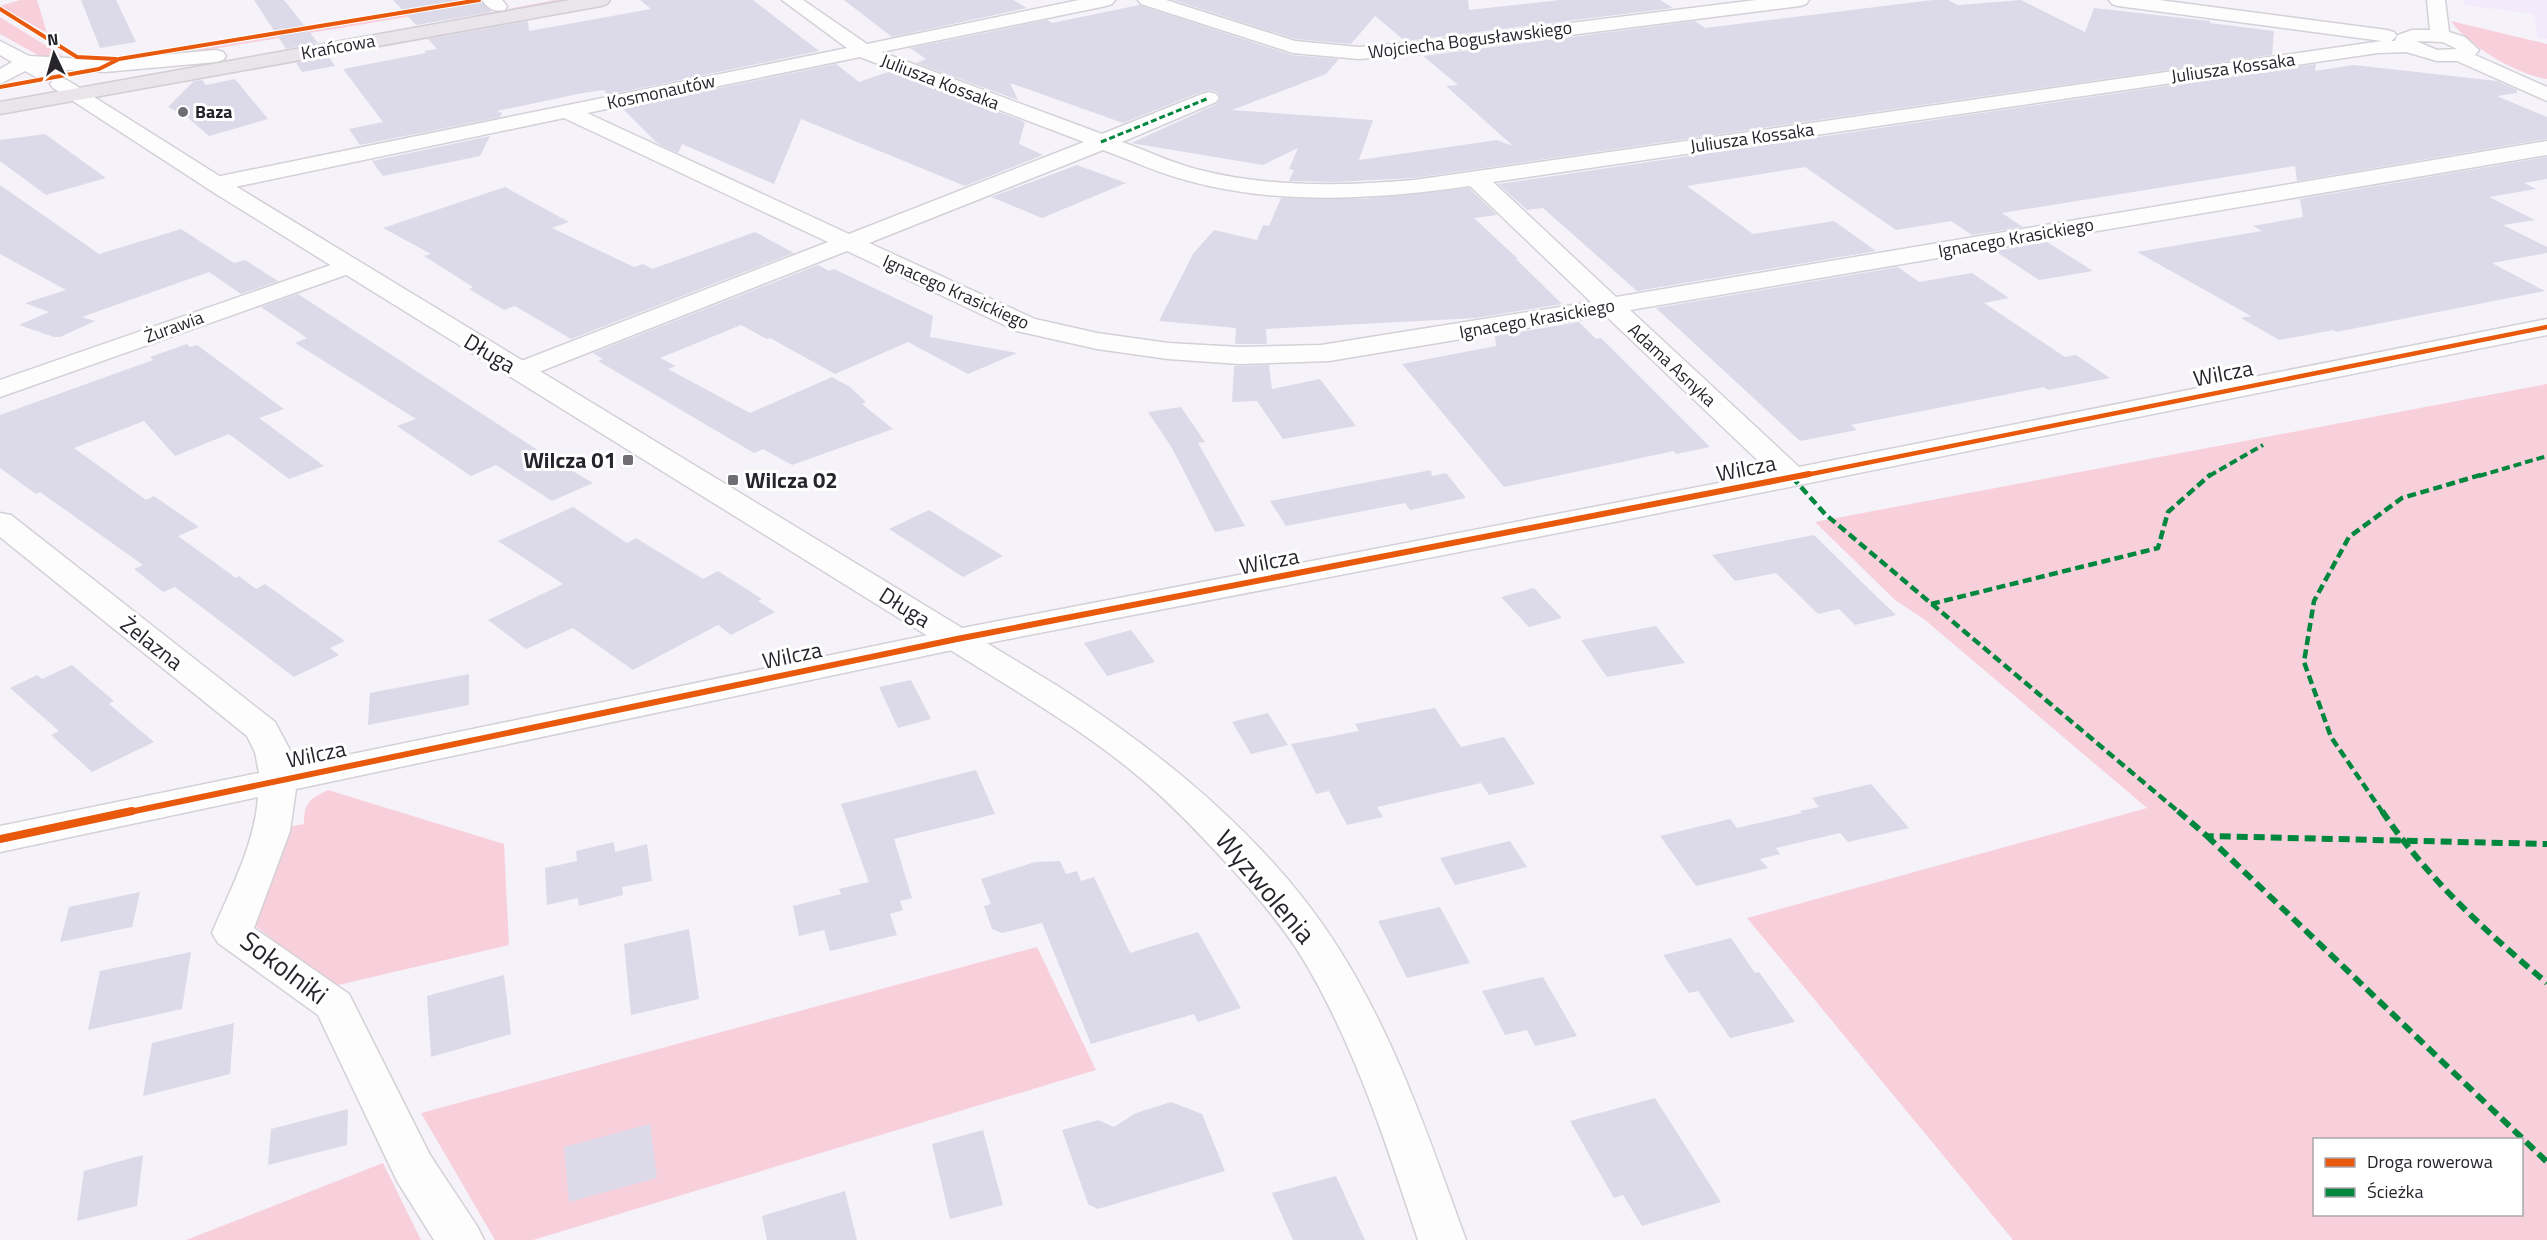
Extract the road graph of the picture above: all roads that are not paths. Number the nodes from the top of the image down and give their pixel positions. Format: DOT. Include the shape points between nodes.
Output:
graph roads {
  1 [pos="532,0"];
  2 [pos="601,0"];
  3 [pos="792,0"];
  4 [pos="1106,0"];
  5 [pos="1147,0"];
  6 [pos="1800,0"];
  7 [pos="2118,0"];
  8 [pos="2436,0"];
  9 [pos="494,3"];
  10 [pos="2440,37"];
  11 [pos="2406,42"];
  12 [pos="0,47"];
  13 [pos="862,51"];
  14 [pos="2459,55"];
  15 [pos="216,56"];
  16 [pos="26,62"];
  17 [pos="0,78"];
  18 [pos="2538,85"];
  19 [pos="68,89"];
  20 [pos="0,94"];
  21 [pos="2547,95"];
  22 [pos="1209,98"];
  23 [pos="0,108"];
  24 [pos="565,111"];
  25 [pos="1101,142"];
  26 [pos="2547,148"];
  27 [pos="1474,178"];
  28 [pos="216,184"];
  29 [pos="847,242"];
  30 [pos="348,266"];
  31 [pos="1610,306"];
  32 [pos="2547,327"];
  33 [pos="521,371"];
  34 [pos="0,389"];
  35 [pos="1792,477"];
  36 [pos="0,522"];
  37 [pos="957,639"];
  38 [pos="279,780"];
  39 [pos="0,838"];
  40 [pos="460,1240"];
  41 [pos="1442,1240"];
  1 -- 9 [label="main road, Krańcowa"];
  2 -- 19 [label="main road, Krańcowa"];
  3 -- 13 [label="street, Juliusza Kossaka"];
  4 -- 13 [label="street, Kosmonautów"];
  5 -- 6 [label="street, Wojciecha Bogusławskiego" via="1293,47 1359,53"];
  7 -- 11 [label="street"];
  8 -- 10 [label="street"];
  9 -- 15 [label="main road, Krańcowa"];
  10 -- 11 [label="street" via="2418,35"];
  10 -- 14 [label="street" via="2468,48"];
  11 -- 14 [label="street" via="2432,54"];
  11 -- 27 [label="street, Juliusza Kossaka"];
  12 -- 16 [label="street, Długa"];
  13 -- 24 [label="street, Kosmonautów"];
  13 -- 25 [label="street, Juliusza Kossaka"];
  14 -- 18 [label="street"];
  15 -- 16 [label="street, Krańcowa" via="105,66"];
  15 -- 19 [label="main road, Krańcowa"];
  16 -- 17 [label="street"];
  16 -- 19 [label="street, Długa"];
  18 -- 21 [label="street"];
  19 -- 20 [label="main road"];
  19 -- 23 [label="main road"];
  19 -- 28 [label="street, Długa"];
  22 -- 25 [label="street"];
  24 -- 28 [label="street, Kosmonautów"];
  24 -- 29 [label="street, Ignacego Krasickiego"];
  25 -- 27 [label="street, Juliusza Kossaka" via="1194,176 1256,187 1367,191"];
  25 -- 29 [label="street"];
  26 -- 31 [label="street, Ignacego Krasickiego"];
  27 -- 31 [label="street, Adama Asnyka"];
  28 -- 30 [label="street, Długa"];
  29 -- 31 [label="street, Ignacego Krasickiego" via="1026,325 1082,340 1187,354 1313,354"];
  29 -- 33 [label="street"];
  30 -- 33 [label="street, Długa"];
  30 -- 34 [label="street, Żurawia"];
  31 -- 35 [label="street, Adama Asnyka"];
  32 -- 35 [label="street, Wilcza"];
  33 -- 37 [label="street, Długa"];
  35 -- 37 [label="street, Wilcza"];
  36 -- 38 [label="street, Żelazna" via="262,730 270,741"];
  37 -- 38 [label="street, Wilcza"];
  37 -- 41 [label="street, Wyzwolenia" via="1068,708 1140,759 1254,866 1290,909 1326,962 1364,1037 1396,1110"];
  38 -- 39 [label="street, Wilcza"];
  38 -- 40 [label="street, Sokolniki" via="272,828 232,933 334,1005 413,1168"];
}
